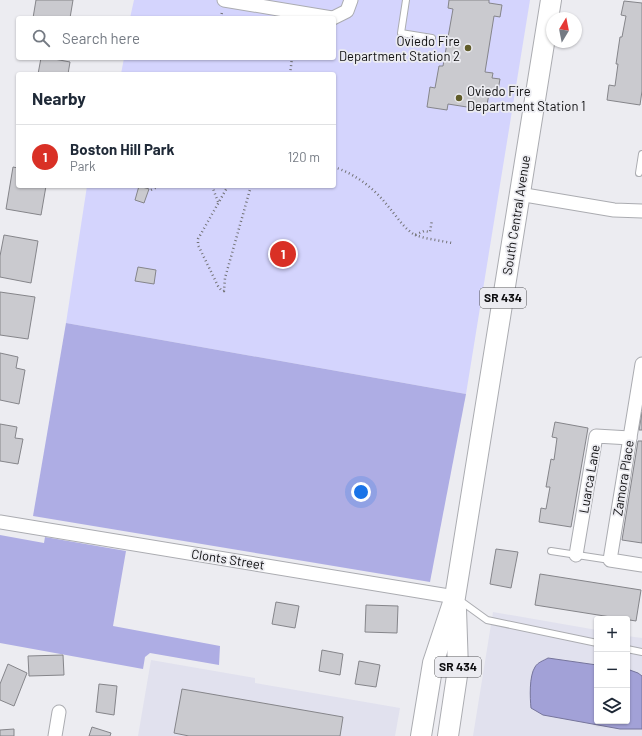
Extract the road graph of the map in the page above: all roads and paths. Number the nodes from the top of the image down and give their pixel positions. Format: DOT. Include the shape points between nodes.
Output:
graph roads {
  1 [pos="224,0"];
  2 [pos="351,0"];
  3 [pos="406,0"];
  4 [pos="551,0"];
  5 [pos="320,16"];
  6 [pos="336,16"];
  7 [pos="432,38"];
  8 [pos="292,60"];
  9 [pos="290,72"];
  10 [pos="642,154"];
  11 [pos="336,167"];
  12 [pos="639,173"];
  13 [pos="154,188"];
  14 [pos="213,188"];
  15 [pos="227,188"];
  16 [pos="250,188"];
  17 [pos="150,190"];
  18 [pos="519,194"];
  19 [pos="218,202"];
  20 [pos="642,211"];
  21 [pos="432,220"];
  22 [pos="415,235"];
  23 [pos="452,243"];
  24 [pos="642,364"];
  25 [pos="630,438"];
  26 [pos="0,522"];
  27 [pos="551,551"];
  28 [pos="576,555"];
  29 [pos="610,560"];
  30 [pos="642,565"];
  31 [pos="456,597"];
  32 [pos="594,642"];
  33 [pos="630,650"];
  34 [pos="642,652"];
  35 [pos="59,712"];
  36 [pos="55,736"];
  37 [pos="421,736"];
  38 [pos="448,736"];
  1 -- 5 [label="street"];
  2 -- 6 [label="street" via="346,11"];
  3 -- 7 [label="lane" via="401,33"];
  4 -- 18 [label="main road, South Central Avenue / SR 434"];
  8 -- 9 [label="path"];
  10 -- 12 [label="lane"];
  11 -- 22 [label="path" via="379,194 404,227"];
  13 -- 17 [label="path"];
  14 -- 19 [label="path"];
  15 -- 19 [label="path"];
  16 -- 19 [label="path" via="224,292 218,286 198,245 198,239"];
  18 -- 20 [label="street" via="614,210"];
  18 -- 31 [label="main road, South Central Avenue / SR 434"];
  21 -- 22 [label="path" via="430,232 424,231"];
  22 -- 23 [label="path"];
  24 -- 25 [label="street, Zamora Place"];
  25 -- 28 [label="street, Luarca Lane" via="596,436"];
  25 -- 29 [label="street, Zamora Place"];
  26 -- 31 [label="street, Clonts Street"];
  27 -- 28 [label="lane"];
  28 -- 29 [label="lane"];
  29 -- 30 [label="street"];
  31 -- 32 [label="lane" via="487,620"];
  31 -- 37 [label="main road, South Central Avenue / SR 434" via="433,663"];
  31 -- 38 [label="main road, South Central Avenue / SR 434" via="458,669"];
  33 -- 34 [label="lane"];
  35 -- 36 [label="street"];
}
